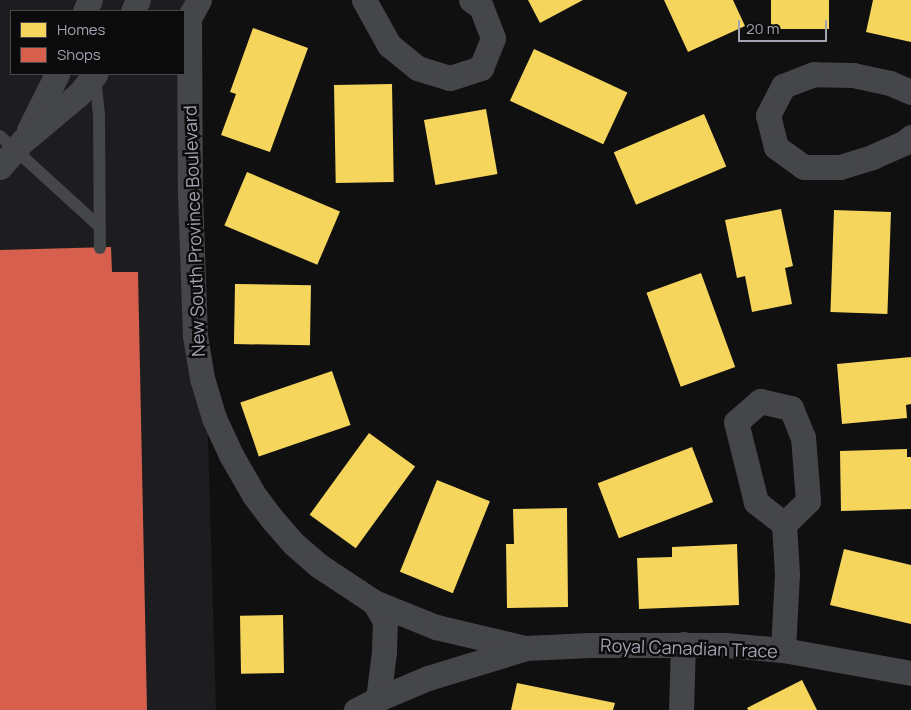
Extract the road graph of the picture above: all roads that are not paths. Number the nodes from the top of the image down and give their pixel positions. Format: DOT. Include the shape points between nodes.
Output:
graph roads {
  1 [pos="198,0"];
  2 [pos="364,0"];
  3 [pos="471,0"];
  4 [pos="56,75"];
  5 [pos="94,75"];
  6 [pos="95,75"];
  7 [pos="911,92"];
  8 [pos="911,137"];
  9 [pos="10,149"];
  10 [pos="100,227"];
  11 [pos="100,248"];
  12 [pos="784,524"];
  13 [pos="374,602"];
  14 [pos="683,644"];
  15 [pos="525,648"];
  16 [pos="783,650"];
  17 [pos="911,673"];
  18 [pos="378,699"];
  19 [pos="356,710"];
  20 [pos="681,710"];
  1 -- 13 [label="street, New South Province Boulevard" via="189,18 190,184 195,336 202,378 214,418 232,455 254,495 273,520 318,565"];
  2 -- 3 [label="street" via="389,46 417,68 450,78 481,68 493,38 481,7"];
  4 -- 9 [label="street"];
  5 -- 9 [label="street" via="79,94"];
  6 -- 10 [label="lane" via="99,116"];
  7 -- 8 [label="street" via="890,83 853,75 814,74 782,86 768,115 776,147 804,167 840,167 872,157"];
  9 -- 10 [label="lane"];
  10 -- 11 [label="lane"];
  12 -- 16 [label="street" via="787,574"];
  13 -- 15 [label="street, Royal Canadian Trace" via="436,627"];
  13 -- 18 [label="street" via="385,621"];
  14 -- 15 [label="street, Royal Canadian Trace"];
  14 -- 16 [label="street, Royal Canadian Trace"];
  14 -- 20 [label="street"];
  15 -- 18 [label="street, Royal Canadian Trace" via="428,678"];
  16 -- 17 [label="street, Royal Canadian Trace"];
  18 -- 19 [label="street"];
}
